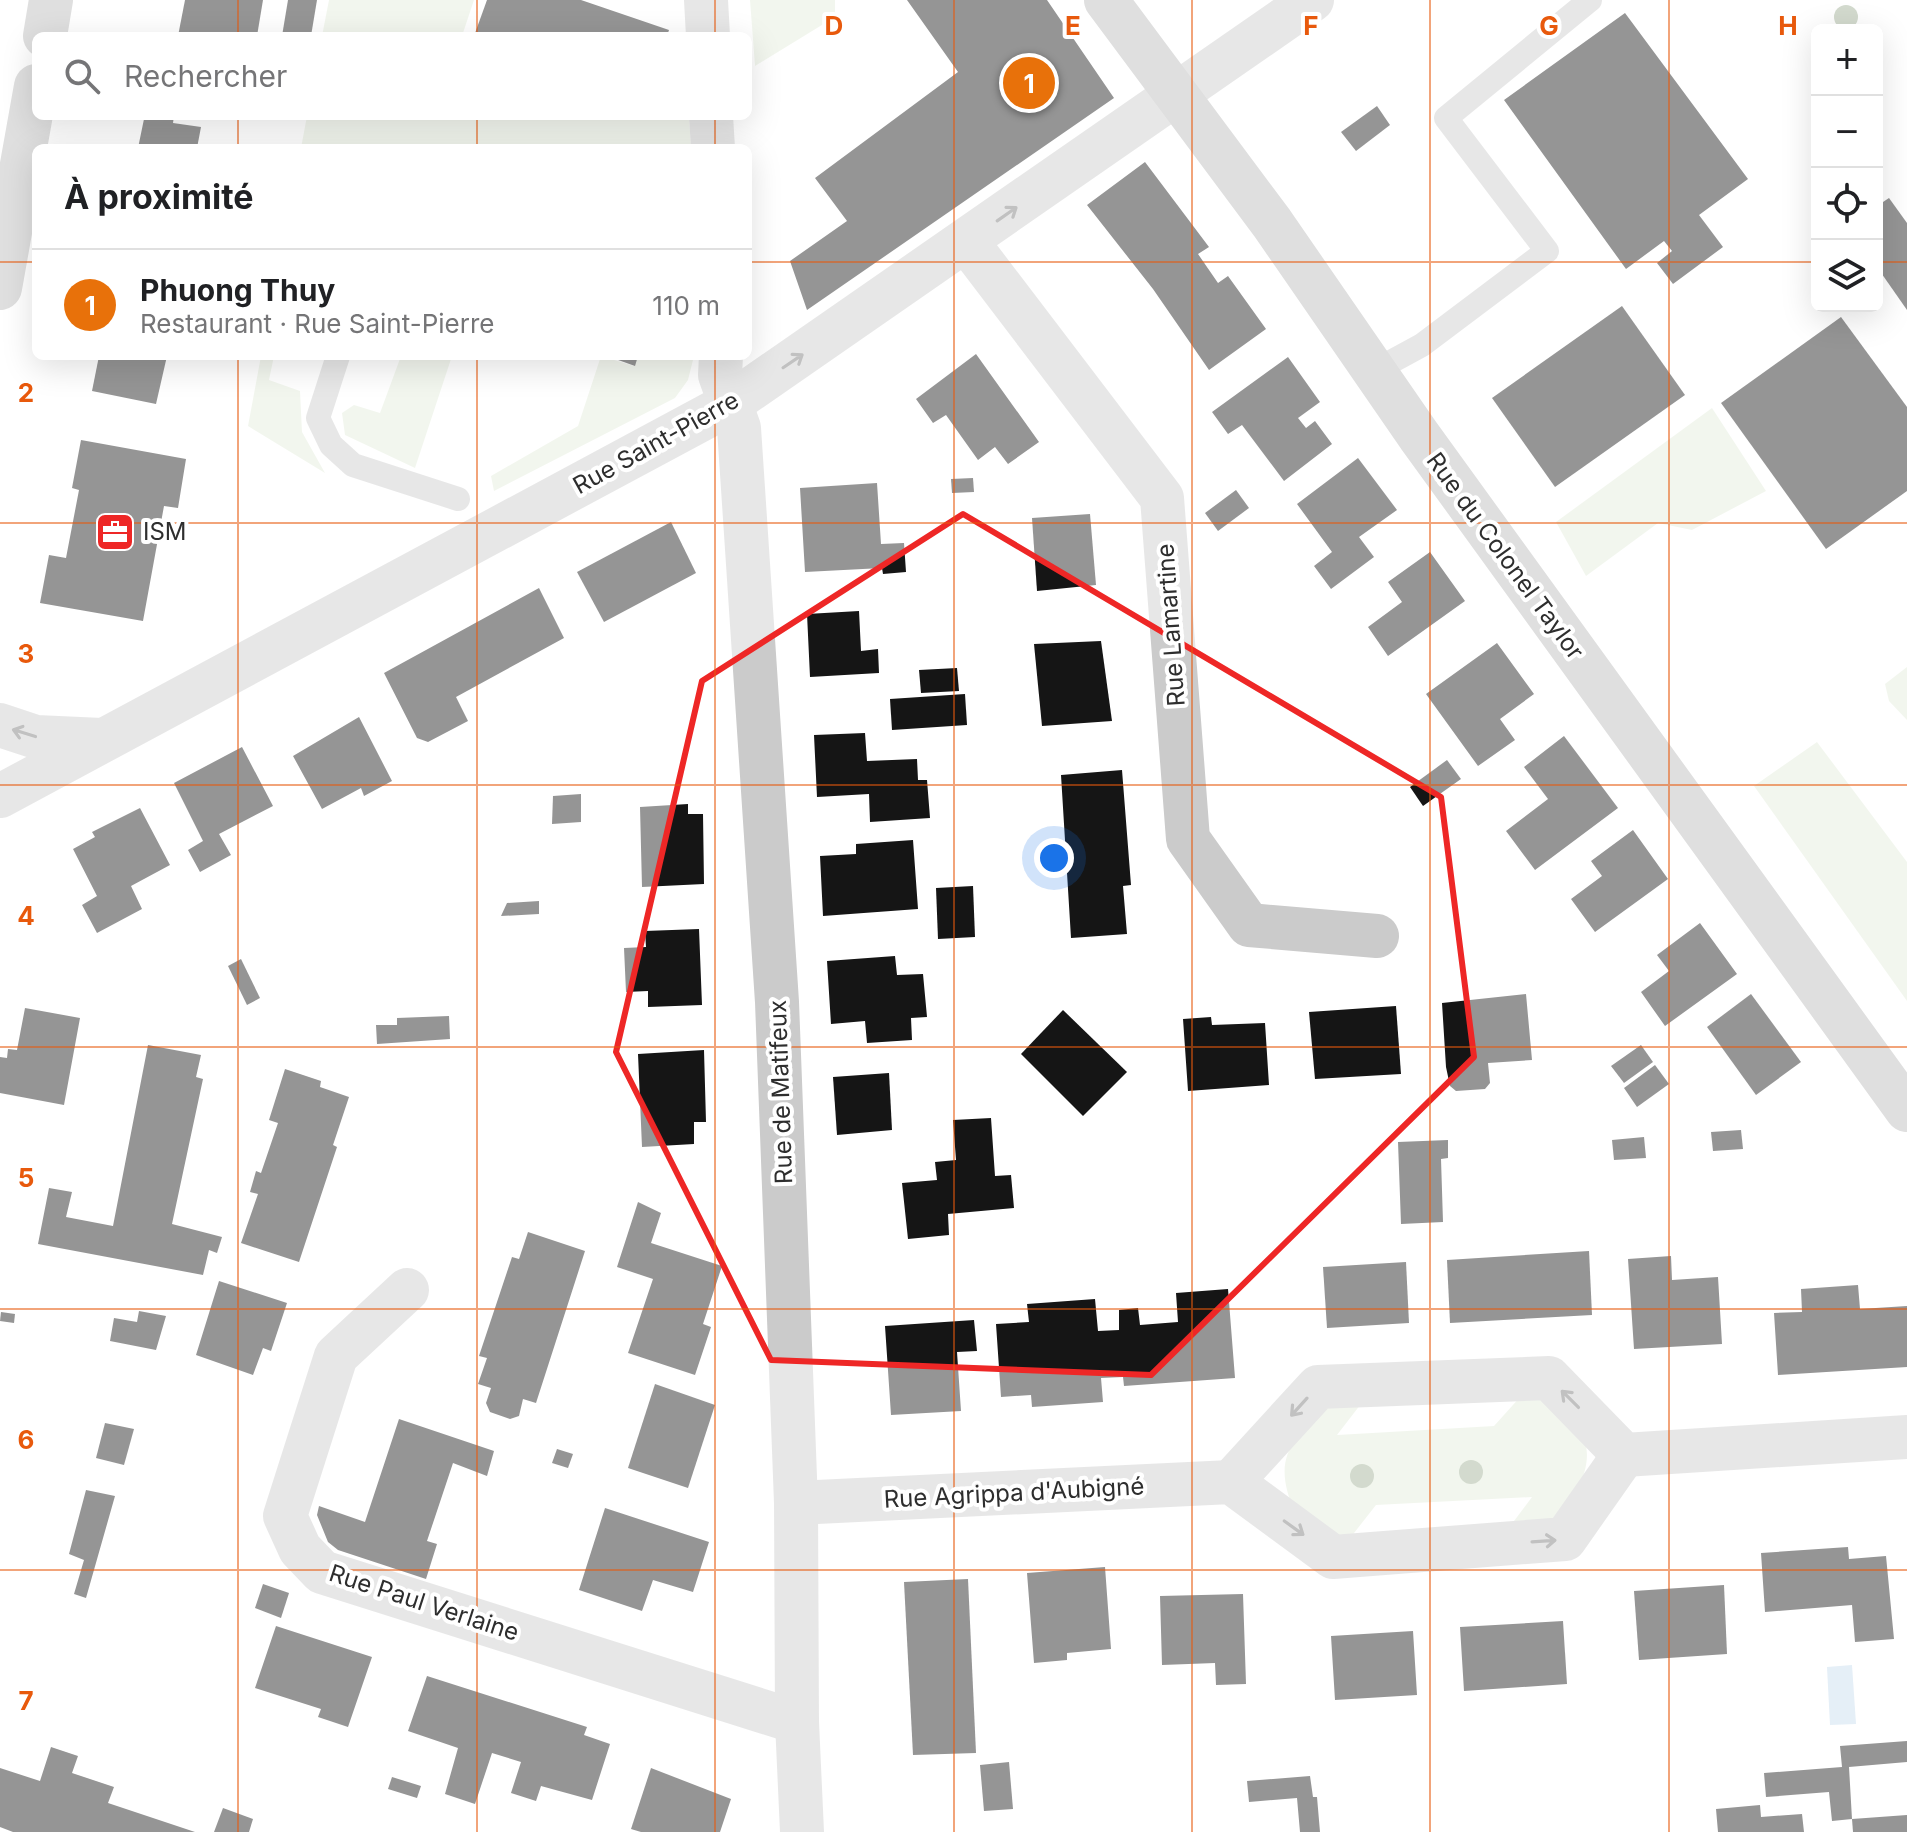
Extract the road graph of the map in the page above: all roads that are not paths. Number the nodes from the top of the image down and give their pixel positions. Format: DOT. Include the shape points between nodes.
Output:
graph roads {
  1 [pos="51,0"];
  2 [pos="706,0"];
  3 [pos="1106,0"];
  4 [pos="1312,0"];
  5 [pos="1590,0"];
  6 [pos="46,32"];
  7 [pos="708,32"];
  8 [pos="1176,96"];
  9 [pos="32,108"];
  10 [pos="711,120"];
  11 [pos="713,144"];
  12 [pos="967,242"];
  13 [pos="0,288"];
  14 [pos="337,360"];
  15 [pos="721,360"];
  16 [pos="1376,370"];
  17 [pos="728,405"];
  18 [pos="458,499"];
  19 [pos="0,725"];
  20 [pos="104,740"];
  21 [pos="0,796"];
  22 [pos="1377,936"];
  23 [pos="1907,1110"];
  24 [pos="407,1290"];
  25 [pos="1907,1437"];
  26 [pos="1624,1455"];
  27 [pos="1231,1482"];
  28 [pos="796,1503"];
  29 [pos="797,1722"];
  30 [pos="802,1832"];
  1 -- 6 [label="main road"];
  2 -- 7 [label="street"];
  3 -- 8 [label="main road, Rue du Colonel Taylor"];
  4 -- 8 [label="street, Rue Saint-Pierre"];
  5 -- 16 [label="lane" via="1446,118 1547,251 1422,345"];
  12 -- 8 [label="street, Rue Saint-Pierre, one-way"];
  8 -- 16 [label="main road, Rue du Colonel Taylor"];
  9 -- 13 [label="main road"];
  10 -- 11 [label="street"];
  17 -- 12 [label="street, Rue Saint-Pierre, one-way"];
  12 -- 22 [label="street, Rue Lamartine" via="1162,498 1188,839 1249,925"];
  14 -- 18 [label="lane" via="318,418 331,445 353,465"];
  15 -- 17 [label="street, Rue de Matifeux"];
  16 -- 23 [label="main road, Rue du Colonel Taylor"];
  17 -- 20 [label="street, Rue Saint-Pierre"];
  17 -- 28 [label="street, Rue de Matifeux" via="739,428 777,1002"];
  20 -- 19 [label="street, one-way" via="36,737"];
  20 -- 21 [label="street, Rue Saint-Pierre"];
  24 -- 29 [label="street, Rue Paul Verlaine" via="336,1356 285,1516 300,1549 322,1572"];
  25 -- 26 [label="street"];
  27 -- 26 [label="street, one-way" via="1333,1557 1565,1539"];
  26 -- 27 [label="street, one-way" via="1549,1378 1318,1387"];
  27 -- 28 [label="street, Rue Agrippa d'Aubigné"];
  28 -- 29 [label="street, Rue de Matifeux"];
  29 -- 30 [label="street, Rue de Matifeux"];
}
